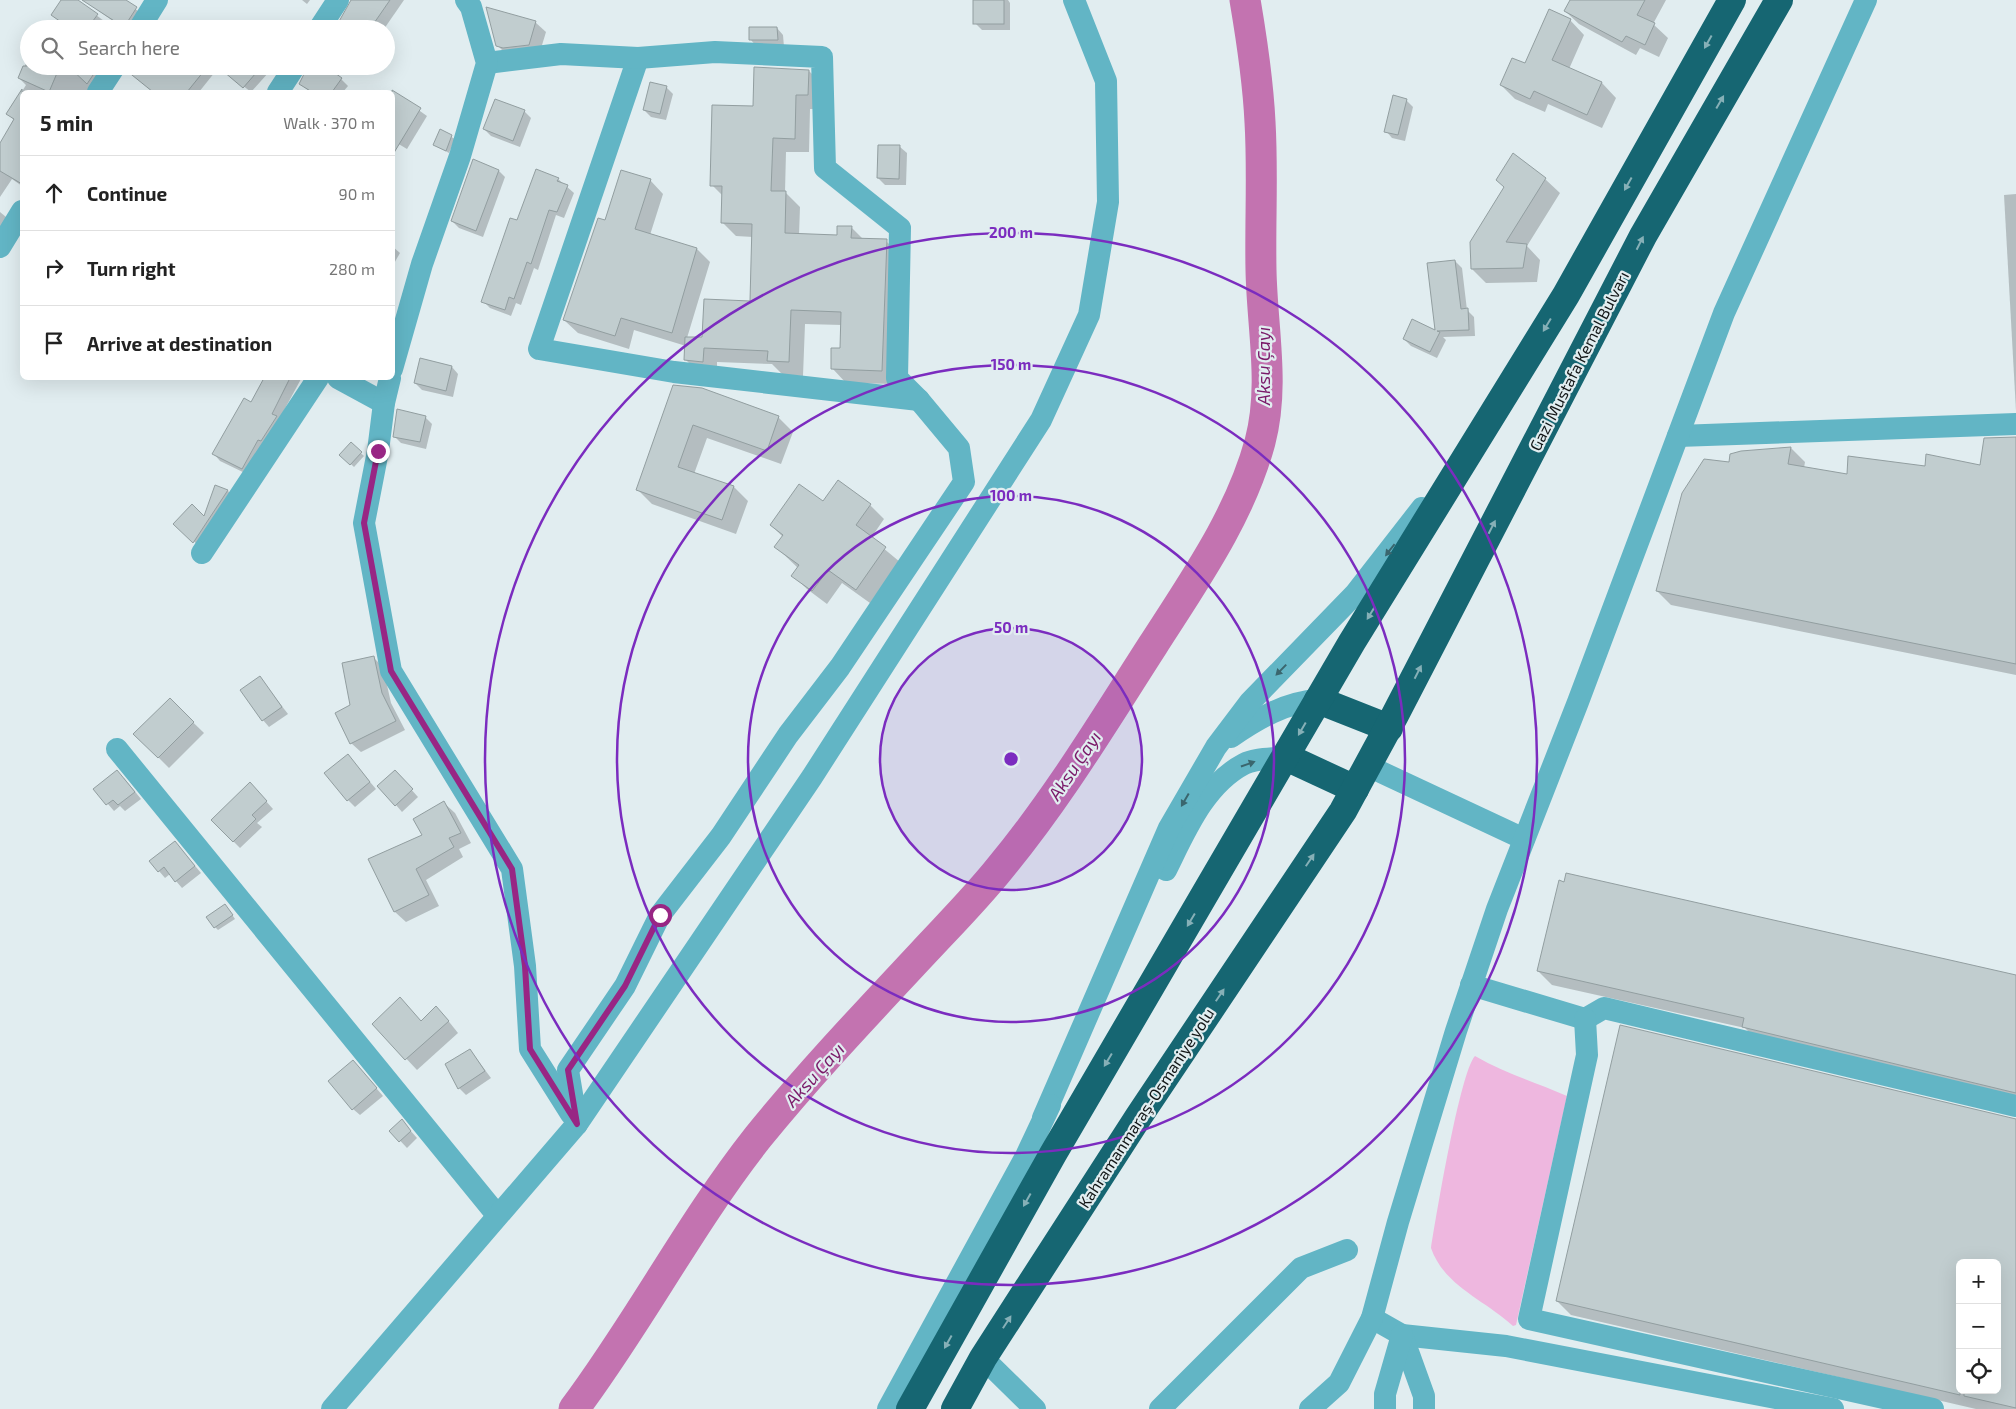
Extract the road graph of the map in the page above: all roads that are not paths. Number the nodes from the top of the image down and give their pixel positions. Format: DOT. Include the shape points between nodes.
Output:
graph roads {
  1 [pos="157,0"];
  2 [pos="338,0"];
  3 [pos="466,0"];
  4 [pos="1074,0"];
  5 [pos="1732,0"];
  6 [pos="1779,0"];
  7 [pos="1866,0"];
  8 [pos="145,20"];
  9 [pos="325,20"];
  10 [pos="638,58"];
  11 [pos="486,63"];
  12 [pos="109,75"];
  13 [pos="289,75"];
  14 [pos="99,90"];
  15 [pos="279,90"];
  16 [pos="20,214"];
  17 [pos="0,247"];
  18 [pos="395,358"];
  19 [pos="317,380"];
  20 [pos="342,380"];
  21 [pos="390,380"];
  22 [pos="919,400"];
  23 [pos="384,403"];
  24 [pos="2016,424"];
  25 [pos="1485,429"];
  26 [pos="1678,436"];
  27 [pos="202,553"];
  28 [pos="1318,700"];
  29 [pos="1392,721"];
  30 [pos="1216,747"];
  31 [pos="117,748"];
  32 [pos="1286,757"];
  33 [pos="1355,788"];
  34 [pos="1524,839"];
  35 [pos="1471,985"];
  36 [pos="1585,1019"];
  37 [pos="2016,1106"];
  38 [pos="1044,1118"];
  39 [pos="577,1124"];
  40 [pos="498,1215"];
  41 [pos="1347,1250"];
  42 [pos="1372,1318"];
  43 [pos="1402,1335"];
  44 [pos="983,1358"];
  45 [pos="332,1409"];
  46 [pos="888,1409"];
  47 [pos="910,1409"];
  48 [pos="955,1409"];
  49 [pos="1035,1409"];
  50 [pos="1160,1409"];
  51 [pos="1310,1409"];
  52 [pos="1385,1409"];
  53 [pos="1424,1409"];
  54 [pos="1833,1409"];
  55 [pos="1933,1409"];
  1 -- 8 [label="street"];
  2 -- 9 [label="street"];
  3 -- 11 [label="street" via="471,7"];
  4 -- 39 [label="street" via="1106,81 1108,202 1089,316 1041,420 812,778"];
  5 -- 25 [label="highway, one-way" via="1566,295"];
  29 -- 6 [label="highway, Gazi Mustafa Kemal Bulvarı, one-way" via="1643,236"];
  7 -- 26 [label="street" via="1724,313"];
  10 -- 11 [label="street" via="561,54"];
  10 -- 22 [label="street" via="714,52 822,57 825,168 900,228 897,378"];
  10 -- 22 [label="street" via="539,349 674,372"];
  11 -- 18 [label="street" via="460,156 422,264"];
  12 -- 14 [label="street"];
  13 -- 15 [label="street"];
  16 -- 17 [label="street"];
  19 -- 27 [label="street"];
  20 -- 23 [label="street"];
  21 -- 23 [label="street"];
  22 -- 39 [label="street" via="959,448 964,482 840,667 788,735 721,836 660,915 625,986 568,1070"];
  23 -- 39 [label="street" via="364,523 391,671 512,869 525,966 530,1049"];
  24 -- 26 [label="street"];
  25 -- 28 [label="highway, one-way"];
  25 -- 30 [label="street, one-way" via="1355,594 1250,702"];
  26 -- 34 [label="street"];
  28 -- 29 [label="highway"];
  28 -- 30 [label="street" via="1264,716"];
  28 -- 32 [label="highway, one-way"];
  29 -- 33 [label="highway, Gazi Mustafa Kemal Bulvarı"];
  30 -- 38 [label="street, one-way" via="1168,828"];
  31 -- 40 [label="street"];
  32 -- 33 [label="highway"];
  38 -- 32 [label="street, one-way" via="1182,838 1205,798 1245,763"];
  32 -- 47 [label="highway, one-way" via="1052,1154"];
  33 -- 34 [label="street"];
  44 -- 33 [label="highway, Kahramanmaraş-Osmaniye yolu, one-way"];
  34 -- 35 [label="street"];
  35 -- 36 [label="street"];
  35 -- 42 [label="street"];
  36 -- 37 [label="street" via="1604,1008"];
  36 -- 55 [label="street" via="1587,1055 1528,1319"];
  38 -- 46 [label="street"];
  39 -- 40 [label="street"];
  40 -- 45 [label="street"];
  41 -- 50 [label="street" via="1302,1268"];
  42 -- 43 [label="street"];
  42 -- 51 [label="street" via="1339,1383"];
  43 -- 52 [label="street" via="1385,1394"];
  43 -- 53 [label="street" via="1424,1396"];
  43 -- 54 [label="street" via="1506,1346"];
  44 -- 48 [label="highway, Kahramanmaraş-Osmaniye yolu"];
  44 -- 49 [label="street"];
}
